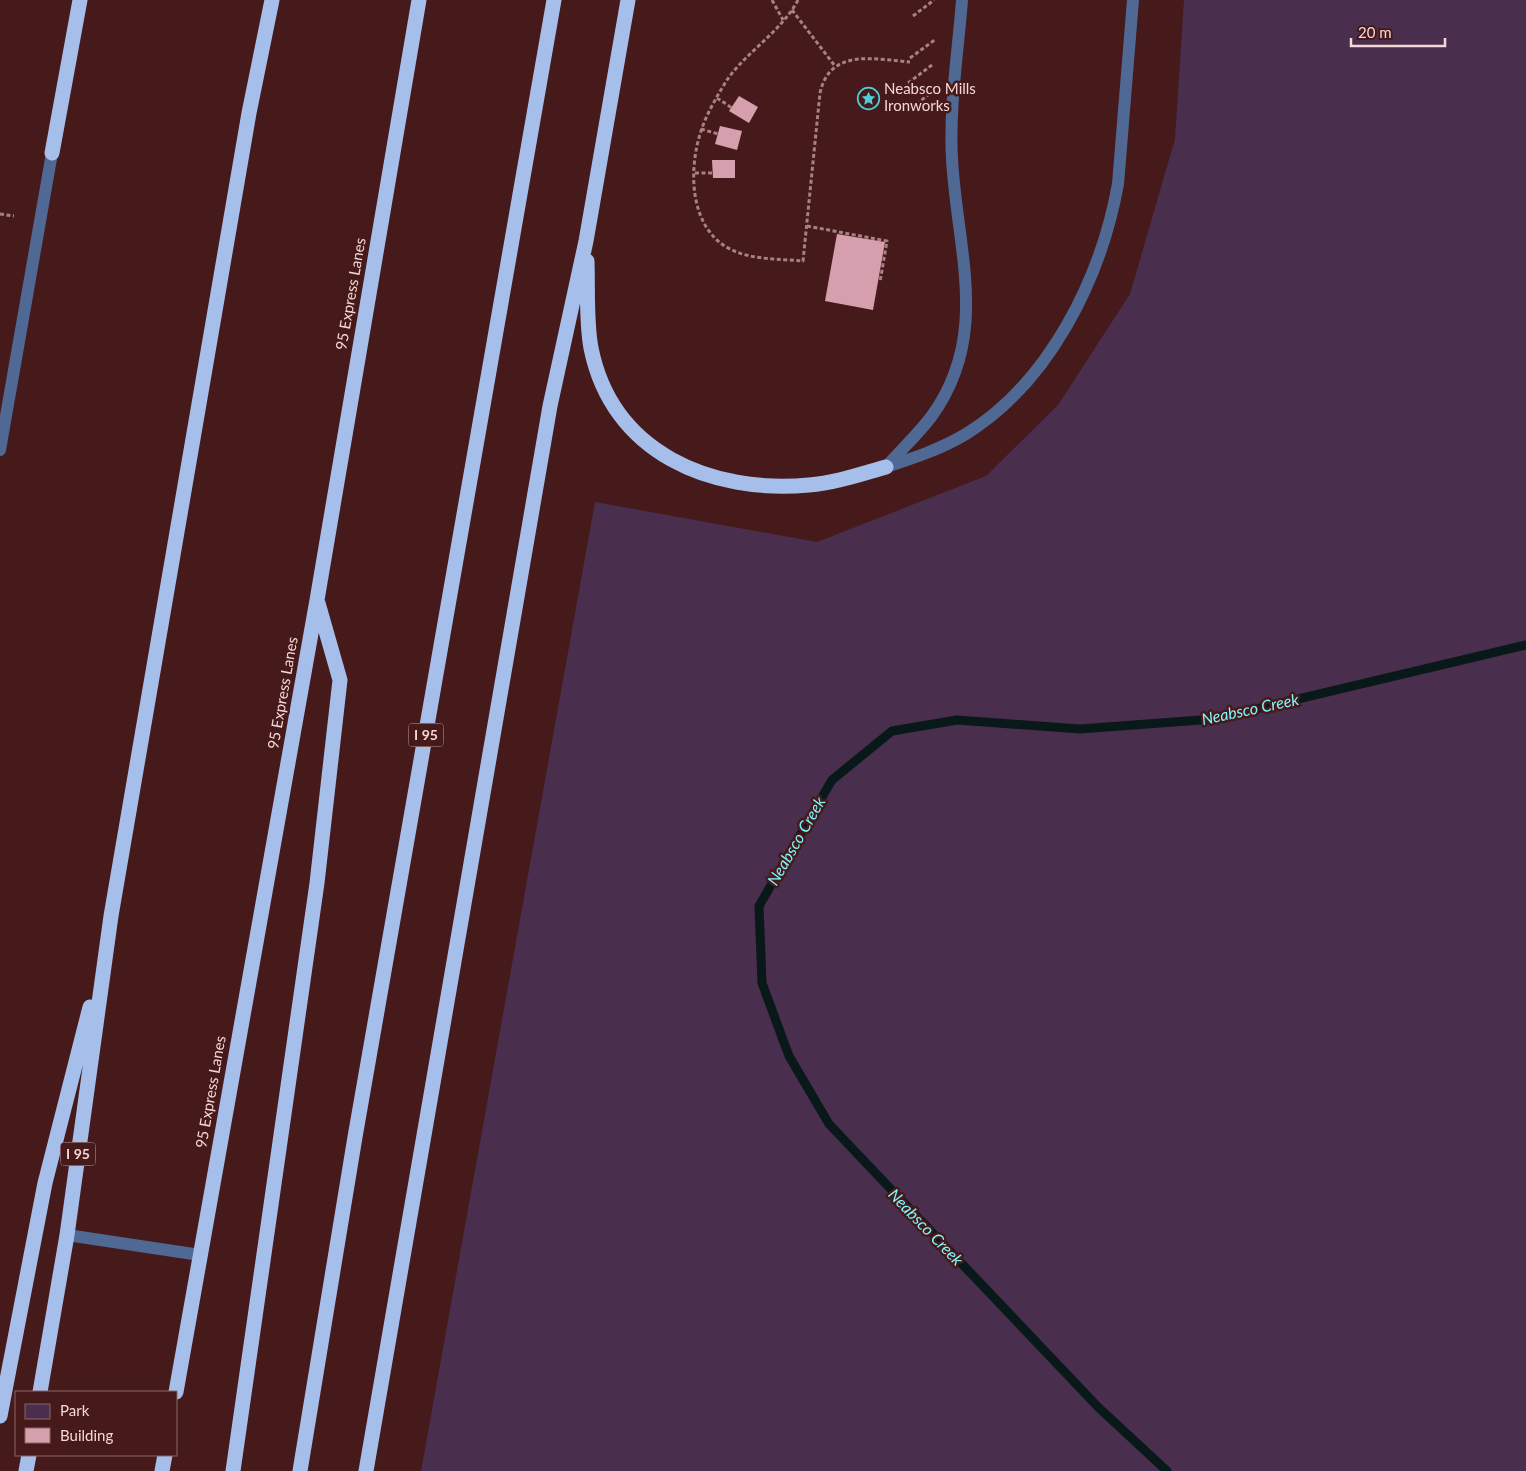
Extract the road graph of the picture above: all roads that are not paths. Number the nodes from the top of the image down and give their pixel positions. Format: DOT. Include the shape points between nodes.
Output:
graph roads {
  1 [pos="80,0"];
  2 [pos="272,0"];
  3 [pos="419,0"];
  4 [pos="554,0"];
  5 [pos="628,0"];
  6 [pos="962,0"];
  7 [pos="1133,0"];
  8 [pos="52,153"];
  9 [pos="586,241"];
  10 [pos="0,450"];
  11 [pos="886,467"];
  12 [pos="317,600"];
  13 [pos="111,916"];
  14 [pos="67,1235"];
  15 [pos="200,1255"];
  16 [pos="40,1391"];
  17 [pos="176,1391"];
  18 [pos="0,1416"];
  19 [pos="29,1456"];
  20 [pos="165,1456"];
  21 [pos="26,1471"];
  22 [pos="162,1471"];
  23 [pos="233,1471"];
  24 [pos="300,1471"];
  25 [pos="366,1471"];
  1 -- 8 [label="highway"];
  2 -- 13 [label="highway, I 95" via="247,123"];
  3 -- 12 [label="highway, 95 Express Lanes"];
  4 -- 24 [label="highway, I 95" via="355,1137"];
  5 -- 9 [label="highway"];
  6 -- 11 [label="lane" via="952,130 956,205 966,277 965,340 955,376 943,398 925,424"];
  7 -- 11 [label="lane" via="1118,184 1102,246 1084,290 1058,338 1032,376 1001,408 966,434 935,450"];
  8 -- 10 [label="lane"];
  9 -- 11 [label="highway" via="591,347 601,381 619,413 642,440 702,475 739,484 810,485"];
  9 -- 25 [label="highway" via="550,406"];
  12 -- 15 [label="highway, 95 Express Lanes"];
  12 -- 23 [label="highway" via="340,680 317,883"];
  13 -- 14 [label="highway, I 95"];
  13 -- 18 [label="highway" via="45,1184"];
  14 -- 15 [label="lane"];
  14 -- 16 [label="highway, I 95"];
  15 -- 17 [label="highway, 95 Express Lanes"];
  19 -- 21 [label="highway"];
  20 -- 22 [label="highway"];
}
